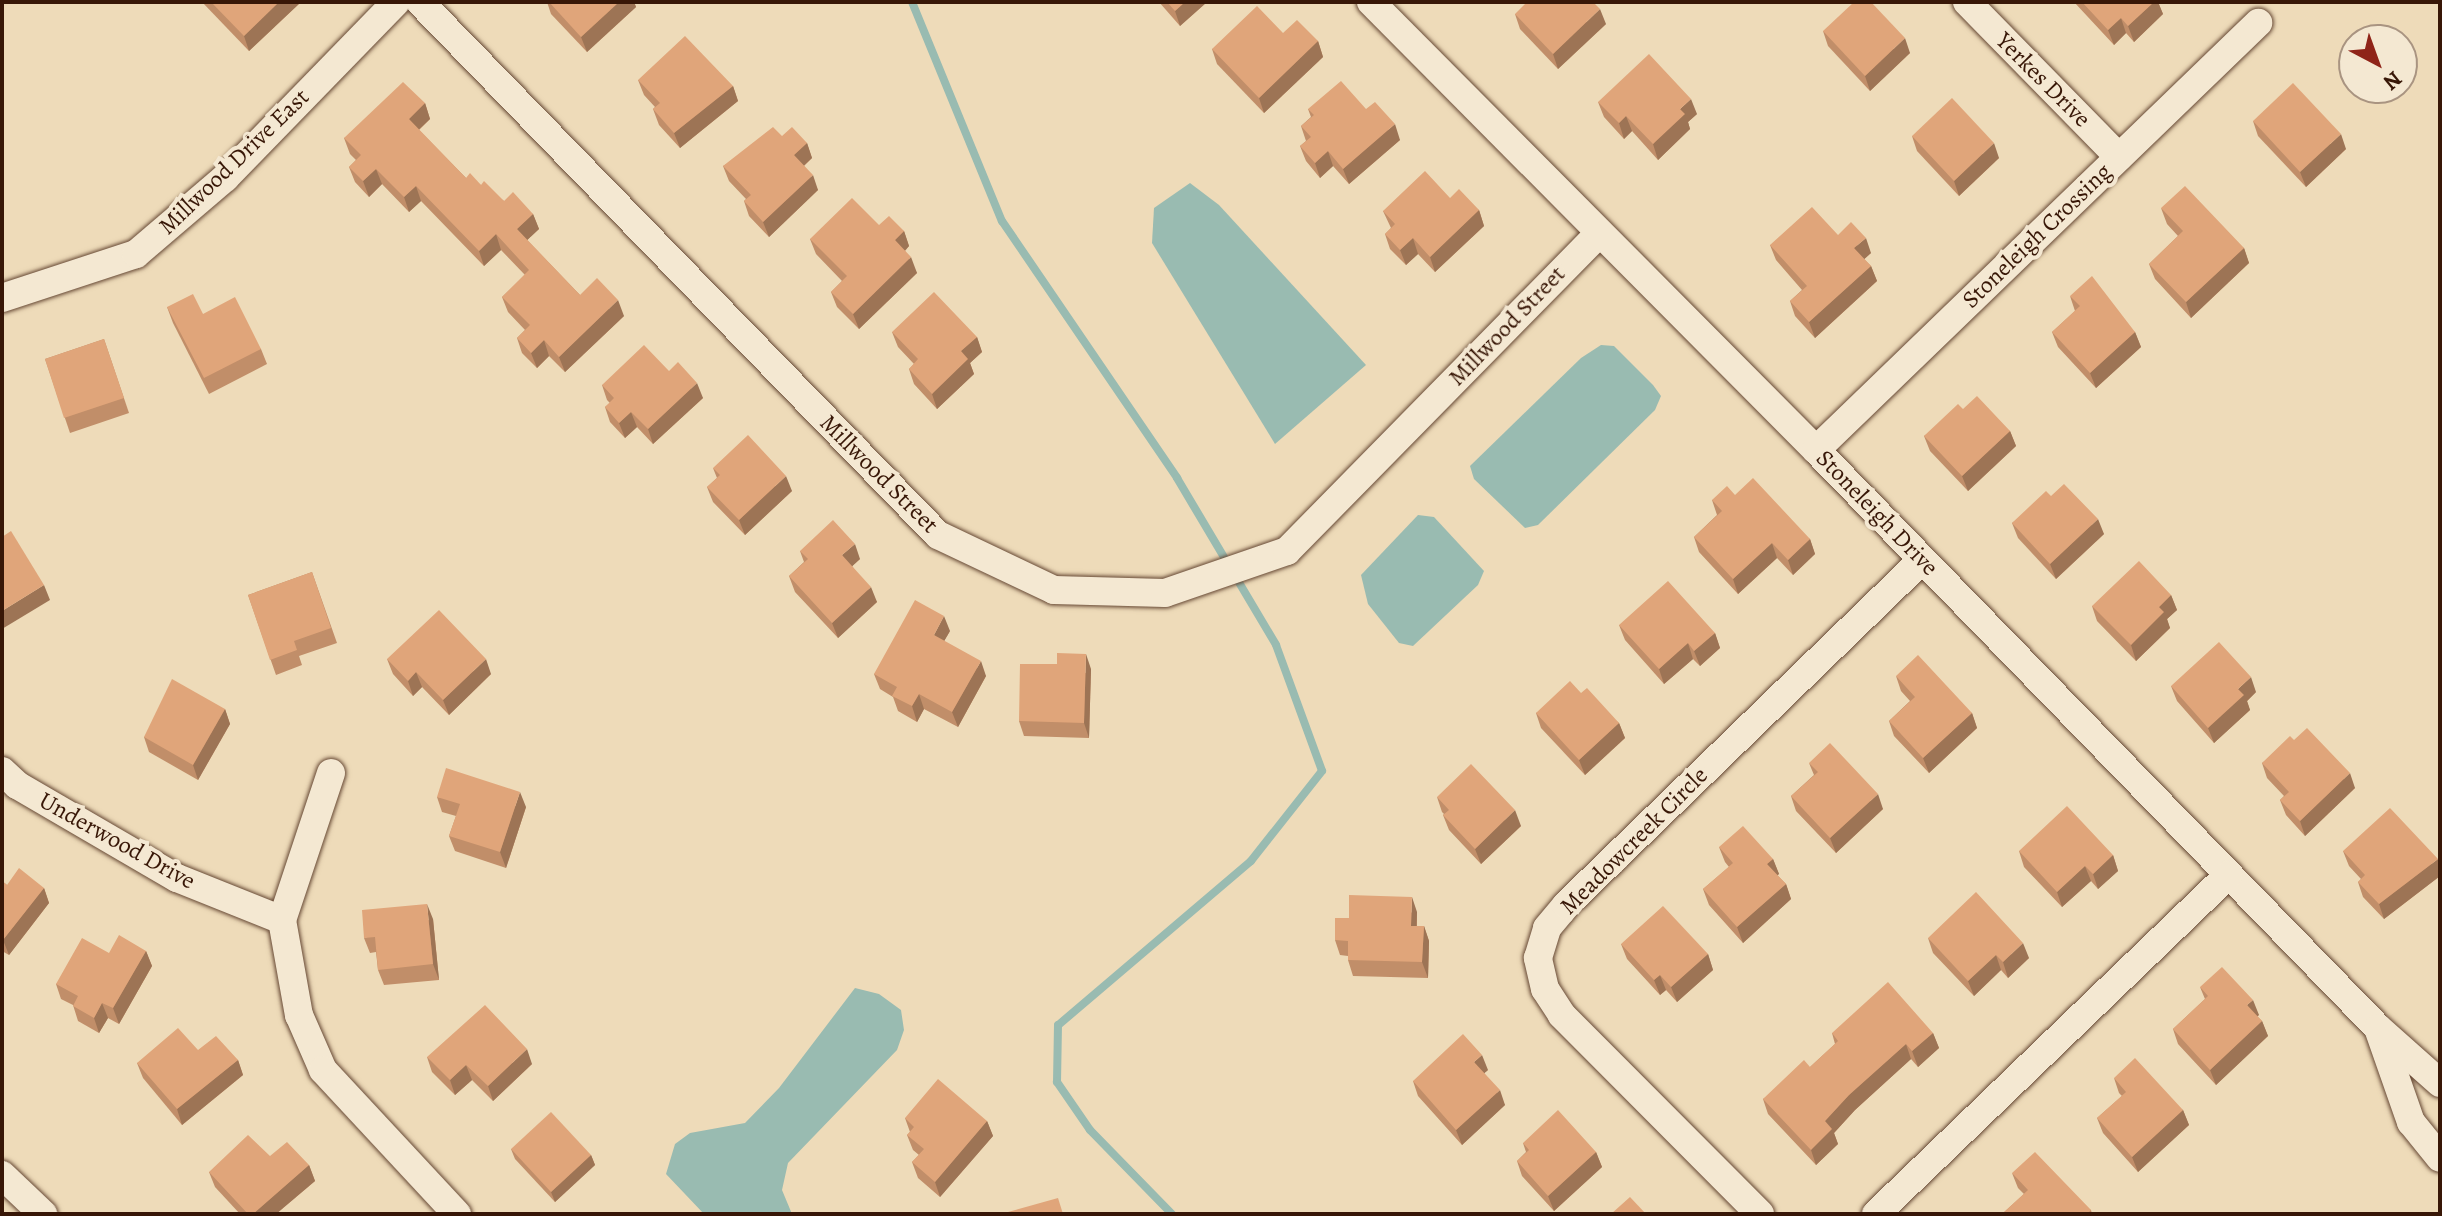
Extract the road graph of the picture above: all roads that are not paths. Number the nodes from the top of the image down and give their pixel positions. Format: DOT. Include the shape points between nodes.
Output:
graph roads {
  1 [pos="396,2"];
  2 [pos="420,2"];
  3 [pos="1371,2"];
  4 [pos="1967,2"];
  5 [pos="2258,23"];
  6 [pos="2119,157"];
  7 [pos="1599,233"];
  8 [pos="2,298"];
  9 [pos="1816,450"];
  10 [pos="1922,560"];
  11 [pos="2,771"];
  12 [pos="331,773"];
  13 [pos="2228,875"];
  14 [pos="282,920"];
  15 [pos="2378,1028"];
  16 [pos="2440,1083"];
  17 [pos="2440,1158"];
  18 [pos="2,1175"];
  19 [pos="43,1214"];
  20 [pos="457,1214"];
  21 [pos="1760,1214"];
  22 [pos="1876,1214"];
  1 -- 8 [label="street, Millwood Drive East" via="225,178 136,254"];
  2 -- 7 [label="street, Millwood Street" via="938,535 1054,590 1165,593 1287,551"];
  3 -- 7 [label="street, Stoneleigh Drive"];
  4 -- 6 [label="street, Yerkes Drive"];
  5 -- 6 [label="street, Stoneleigh Crossing"];
  6 -- 9 [label="street, Stoneleigh Crossing"];
  7 -- 9 [label="street, Stoneleigh Drive"];
  9 -- 10 [label="street, Stoneleigh Drive"];
  10 -- 13 [label="street, Stoneleigh Drive"];
  10 -- 21 [label="street, Meadowcreek Circle" via="1566,905 1547,928 1538,958 1545,989 1562,1015"];
  11 -- 14 [label="street, Underwood Drive" via="17,785 177,878"];
  12 -- 14 [label="street"];
  13 -- 15 [label="street, Stoneleigh Drive"];
  13 -- 22 [label="street"];
  14 -- 20 [label="street" via="299,1015 323,1070"];
  15 -- 16 [label="street, Stoneleigh Drive"];
  15 -- 17 [label="street, Stoneleigh Drive" via="2411,1122"];
  18 -- 19 [label="street"];
}
